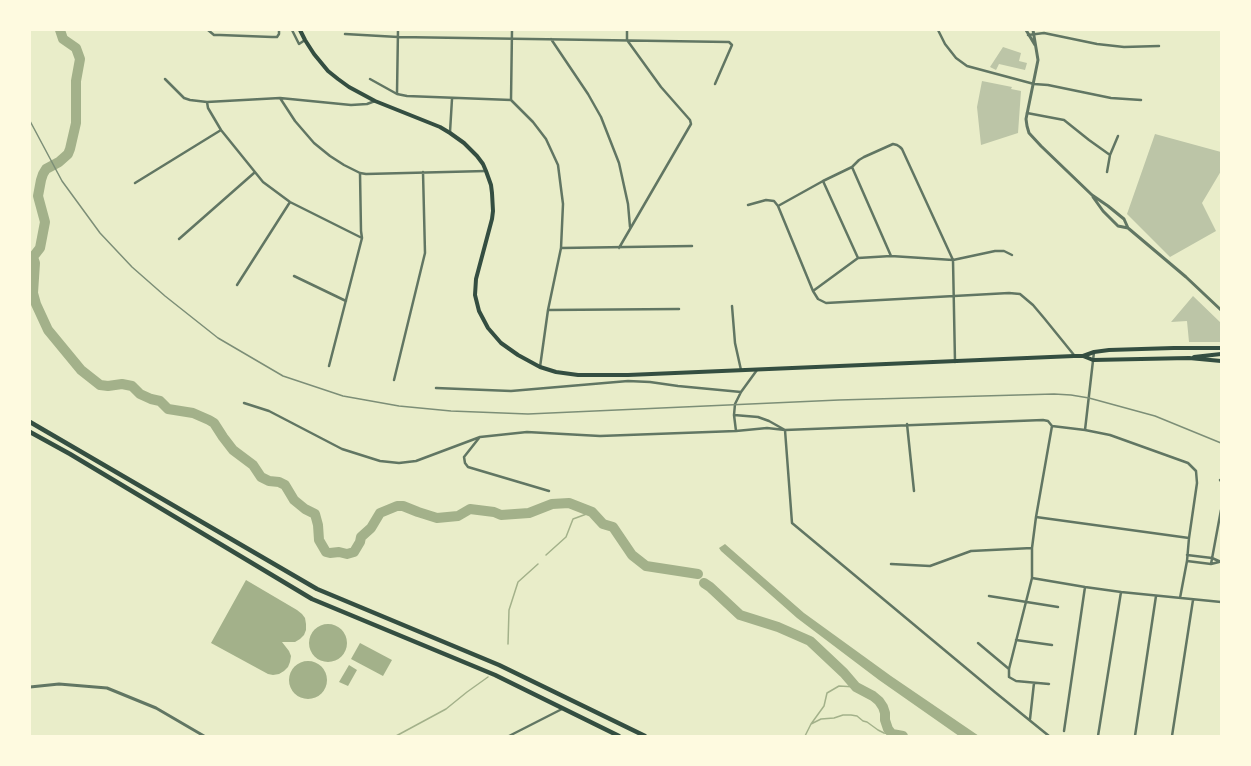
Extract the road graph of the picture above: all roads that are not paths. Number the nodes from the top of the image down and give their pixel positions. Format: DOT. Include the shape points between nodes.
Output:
graph roads {
  1 [pos="278,30"];
  2 [pos="292,30"];
  3 [pos="300,30"];
  4 [pos="398,30"];
  5 [pos="512,30"];
  6 [pos="627,30"];
  7 [pos="938,30"];
  8 [pos="1026,30"];
  9 [pos="209,31"];
  10 [pos="1033,32"];
  11 [pos="345,34"];
  12 [pos="1028,35"];
  13 [pos="398,37"];
  14 [pos="512,39"];
  15 [pos="551,39"];
  16 [pos="305,40"];
  17 [pos="627,40"];
  18 [pos="1035,45"];
  19 [pos="1159,46"];
  20 [pos="165,79"];
  21 [pos="370,79"];
  22 [pos="715,84"];
  23 [pos="1034,84"];
  24 [pos="397,94"];
  25 [pos="280,98"];
  26 [pos="452,99"];
  27 [pos="511,100"];
  28 [pos="1141,100"];
  29 [pos="375,101"];
  30 [pos="206,102"];
  31 [pos="1027,113"];
  32 [pos="221,130"];
  33 [pos="450,133"];
  34 [pos="1118,136"];
  35 [pos="1110,155"];
  36 [pos="852,167"];
  37 [pos="486,171"];
  38 [pos="423,172"];
  39 [pos="1107,172"];
  40 [pos="254,173"];
  41 [pos="360,173"];
  42 [pos="823,181"];
  43 [pos="135,184"];
  44 [pos="1092,195"];
  45 [pos="290,202"];
  46 [pos="748,205"];
  47 [pos="778,206"];
  48 [pos="630,228"];
  49 [pos="1128,228"];
  50 [pos="362,238"];
  51 [pos="179,239"];
  52 [pos="692,246"];
  53 [pos="561,248"];
  54 [pos="619,248"];
  55 [pos="891,256"];
  56 [pos="1012,256"];
  57 [pos="858,258"];
  58 [pos="952,260"];
  59 [pos="294,276"];
  60 [pos="237,285"];
  61 [pos="813,291"];
  62 [pos="953,295"];
  63 [pos="346,301"];
  64 [pos="732,306"];
  65 [pos="679,309"];
  66 [pos="548,310"];
  67 [pos="1221,310"];
  68 [pos="1221,348"];
  69 [pos="1094,352"];
  70 [pos="1221,354"];
  71 [pos="1074,356"];
  72 [pos="1083,356"];
  73 [pos="1189,358"];
  74 [pos="1093,360"];
  75 [pos="1221,361"];
  76 [pos="955,362"];
  77 [pos="329,366"];
  78 [pos="540,367"];
  79 [pos="741,370"];
  80 [pos="757,370"];
  81 [pos="628,376"];
  82 [pos="394,380"];
  83 [pos="628,381"];
  84 [pos="436,388"];
  85 [pos="741,392"];
  86 [pos="244,403"];
  87 [pos="734,415"];
  88 [pos="30,422"];
  89 [pos="907,424"];
  90 [pos="1052,426"];
  91 [pos="785,430"];
  92 [pos="1085,430"];
  93 [pos="736,431"];
  94 [pos="30,432"];
  95 [pos="480,437"];
  96 [pos="549,491"];
  97 [pos="914,491"];
  98 [pos="1221,510"];
  99 [pos="1036,517"];
  100 [pos="1188,538"];
  101 [pos="1032,548"];
  102 [pos="1187,555"];
  103 [pos="1212,558"];
  104 [pos="1187,561"];
  105 [pos="1220,562"];
  106 [pos="890,564"];
  107 [pos="1211,564"];
  108 [pos="1032,578"];
  109 [pos="1085,588"];
  110 [pos="1121,592"];
  111 [pos="990,596"];
  112 [pos="1156,596"];
  113 [pos="1180,598"];
  114 [pos="1193,600"];
  115 [pos="1025,602"];
  116 [pos="1221,602"];
  117 [pos="1058,607"];
  118 [pos="1016,640"];
  119 [pos="978,643"];
  120 [pos="1052,645"];
  121 [pos="1009,669"];
  122 [pos="1034,683"];
  123 [pos="1049,684"];
  124 [pos="30,688"];
  125 [pos="563,708"];
  126 [pos="1030,720"];
  127 [pos="1064,731"];
  128 [pos="204,736"];
  129 [pos="509,736"];
  130 [pos="619,736"];
  131 [pos="645,736"];
  132 [pos="1049,736"];
  133 [pos="1098,736"];
  134 [pos="1135,736"];
  135 [pos="1172,736"];
  1 -- 9 [label="street" via="279,34 272,37 214,35"];
  2 -- 16 [label="street" via="298,44"];
  3 -- 16 [label="main road"];
  4 -- 13 [label="street"];
  5 -- 14 [label="street"];
  6 -- 17 [label="street"];
  7 -- 23 [label="street" via="945,44 966,66"];
  8 -- 12 [label="street"];
  10 -- 12 [label="street"];
  10 -- 18 [label="street"];
  10 -- 19 [label="street" via="1044,32 1096,44"];
  11 -- 13 [label="street"];
  12 -- 18 [label="street"];
  13 -- 14 [label="street"];
  13 -- 24 [label="street"];
  14 -- 15 [label="street"];
  14 -- 27 [label="street"];
  15 -- 17 [label="street"];
  15 -- 48 [label="street" via="602,118 619,163 628,204"];
  16 -- 29 [label="main road" via="328,71 349,87"];
  17 -- 22 [label="street" via="729,42 732,45"];
  17 -- 48 [label="street" via="691,124"];
  18 -- 23 [label="street" via="1038,60"];
  20 -- 30 [label="street" via="184,98"];
  21 -- 24 [label="street"];
  23 -- 28 [label="street" via="1111,98"];
  23 -- 31 [label="street"];
  24 -- 26 [label="street"];
  25 -- 29 [label="street" via="351,105"];
  25 -- 30 [label="street"];
  25 -- 41 [label="street" via="294,121 314,143 330,156"];
  26 -- 27 [label="street"];
  26 -- 33 [label="street"];
  27 -- 53 [label="street" via="546,139 558,165 563,204"];
  29 -- 33 [label="main road"];
  30 -- 32 [label="street"];
  31 -- 35 [label="street" via="1064,120"];
  31 -- 44 [label="street" via="1027,126 1034,140"];
  32 -- 40 [label="street"];
  32 -- 43 [label="street"];
  33 -- 37 [label="main road" via="471,150"];
  34 -- 35 [label="street"];
  35 -- 39 [label="street"];
  36 -- 42 [label="street"];
  36 -- 55 [label="street"];
  36 -- 58 [label="street" via="864,157 893,144 900,147"];
  37 -- 38 [label="street"];
  37 -- 78 [label="main road" via="493,211 476,279 475,295 479,311 488,328 501,342"];
  38 -- 41 [label="street"];
  38 -- 82 [label="street" via="425,253"];
  40 -- 45 [label="street"];
  40 -- 51 [label="street"];
  41 -- 50 [label="street"];
  42 -- 47 [label="street"];
  42 -- 57 [label="street"];
  44 -- 49 [label="street" via="1124,219"];
  44 -- 49 [label="street" via="1103,212 1118,226"];
  45 -- 50 [label="street"];
  45 -- 60 [label="street"];
  46 -- 47 [label="street" via="771,200"];
  47 -- 61 [label="street"];
  48 -- 54 [label="street"];
  49 -- 67 [label="street"];
  50 -- 63 [label="street"];
  52 -- 54 [label="street"];
  53 -- 54 [label="street"];
  53 -- 66 [label="street"];
  55 -- 57 [label="street"];
  55 -- 58 [label="street"];
  56 -- 58 [label="street" via="1004,251 994,251"];
  57 -- 61 [label="street"];
  58 -- 62 [label="street"];
  59 -- 63 [label="street"];
  61 -- 62 [label="street" via="818,299 826,303"];
  62 -- 71 [label="street" via="1020,294"];
  62 -- 76 [label="street"];
  63 -- 77 [label="street"];
  64 -- 79 [label="street" via="735,344"];
  65 -- 66 [label="street"];
  66 -- 78 [label="street"];
  68 -- 69 [label="main road"];
  69 -- 72 [label="main road"];
  69 -- 74 [label="street"];
  70 -- 73 [label="main road"];
  71 -- 72 [label="main road"];
  71 -- 76 [label="main road"];
  72 -- 74 [label="main road"];
  73 -- 74 [label="main road"];
  73 -- 75 [label="main road"];
  74 -- 92 [label="street"];
  76 -- 80 [label="main road"];
  78 -- 81 [label="main road" via="578,375"];
  79 -- 80 [label="main road"];
  79 -- 81 [label="main road"];
  80 -- 85 [label="street"];
  81 -- 83 [label="street"];
  83 -- 84 [label="street" via="511,391"];
  83 -- 85 [label="street"];
  85 -- 87 [label="street" via="735,404"];
  86 -- 95 [label="street" via="269,411 342,449 380,461 412,462"];
  87 -- 91 [label="street" via="758,417"];
  87 -- 93 [label="street"];
  88 -- 131 [label="highway" via="317,589 499,665"];
  89 -- 90 [label="street" via="1043,420"];
  89 -- 91 [label="street"];
  89 -- 97 [label="street"];
  90 -- 92 [label="street"];
  90 -- 99 [label="street"];
  91 -- 93 [label="street" via="766,428"];
  91 -- 126 [label="street" via="792,523"];
  92 -- 100 [label="street" via="1110,435 1188,463 1196,471 1197,483"];
  93 -- 95 [label="street" via="600,436 527,432"];
  94 -- 125 [label="highway" via="312,599 495,675"];
  95 -- 96 [label="street" via="464,457 468,467"];
  98 -- 103 [label="street"];
  99 -- 100 [label="street"];
  99 -- 101 [label="street"];
  100 -- 102 [label="street"];
  101 -- 106 [label="street" via="971,551 930,566"];
  101 -- 108 [label="street"];
  102 -- 103 [label="street"];
  102 -- 104 [label="street"];
  103 -- 105 [label="street"];
  103 -- 107 [label="street"];
  104 -- 107 [label="street"];
  104 -- 113 [label="street"];
  105 -- 107 [label="street"];
  108 -- 109 [label="street"];
  108 -- 115 [label="street"];
  109 -- 110 [label="street"];
  109 -- 127 [label="street"];
  110 -- 112 [label="street"];
  110 -- 133 [label="street"];
  111 -- 115 [label="street"];
  112 -- 113 [label="street"];
  112 -- 134 [label="street"];
  113 -- 114 [label="street"];
  114 -- 116 [label="street"];
  114 -- 135 [label="street"];
  115 -- 117 [label="street"];
  115 -- 118 [label="street"];
  118 -- 120 [label="street"];
  118 -- 121 [label="street"];
  119 -- 121 [label="street"];
  121 -- 122 [label="street" via="1009,677"];
  122 -- 123 [label="street"];
  122 -- 126 [label="street"];
  124 -- 128 [label="street" via="59,684 107,688 156,708"];
  125 -- 129 [label="street"];
  125 -- 130 [label="highway"];
  126 -- 132 [label="street"];
}
